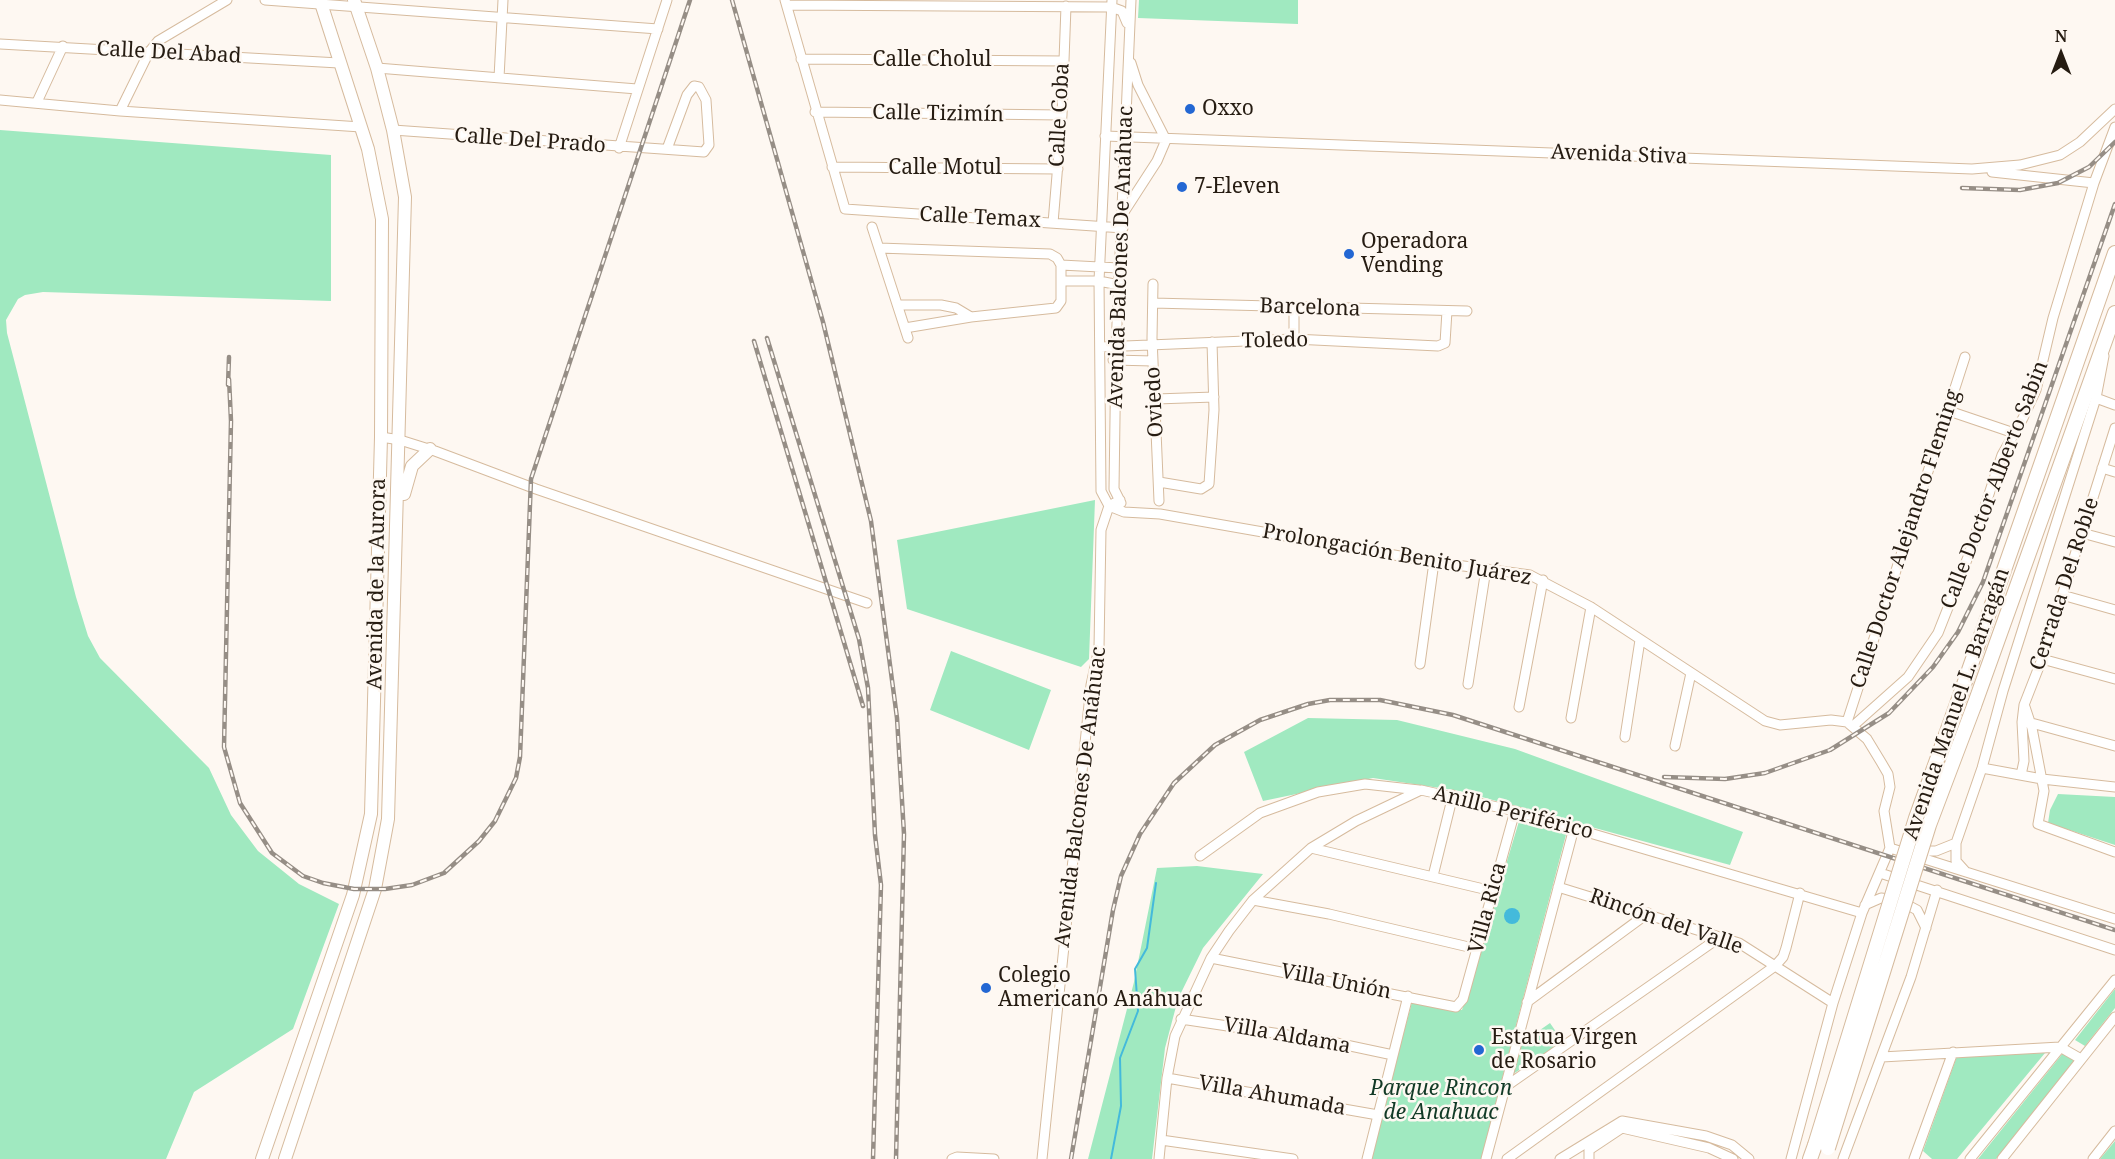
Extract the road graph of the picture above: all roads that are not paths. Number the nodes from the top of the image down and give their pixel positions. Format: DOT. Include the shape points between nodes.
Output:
graph roads {
  1 [pos="227,0"];
  2 [pos="265,0"];
  3 [pos="503,0"];
  4 [pos="667,0"];
  5 [pos="1131,0"];
  6 [pos="321,2"];
  7 [pos="355,3"];
  8 [pos="786,3"];
  9 [pos="1001,3"];
  10 [pos="1111,4"];
  11 [pos="1066,6"];
  12 [pos="502,17"];
  13 [pos="658,29"];
  14 [pos="1129,37"];
  15 [pos="0,45"];
  16 [pos="63,46"];
  17 [pos="149,52"];
  18 [pos="1128,55"];
  19 [pos="801,59"];
  20 [pos="1064,61"];
  21 [pos="339,63"];
  22 [pos="377,68"];
  23 [pos="499,78"];
  24 [pos="637,89"];
  25 [pos="0,100"];
  26 [pos="37,102"];
  27 [pos="2115,109"];
  28 [pos="120,111"];
  29 [pos="815,112"];
  30 [pos="1062,116"];
  31 [pos="361,127"];
  32 [pos="2115,127"];
  33 [pos="393,130"];
  34 [pos="1105,136"];
  35 [pos="1125,137"];
  36 [pos="1166,140"];
  37 [pos="619,148"];
  38 [pos="667,149"];
  39 [pos="832,167"];
  40 [pos="1058,169"];
  41 [pos="1972,169"];
  42 [pos="2094,183"];
  43 [pos="1123,213"];
  44 [pos="1053,223"];
  45 [pos="1100,225"];
  46 [pos="872,227"];
  47 [pos="1123,228"];
  48 [pos="879,248"];
  49 [pos="2115,253"];
  50 [pos="1061,266"];
  51 [pos="1099,268"];
  52 [pos="1119,268"];
  53 [pos="1061,281"];
  54 [pos="1099,281"];
  55 [pos="1153,284"];
  56 [pos="1119,285"];
  57 [pos="1153,303"];
  58 [pos="898,305"];
  59 [pos="1294,307"];
  60 [pos="1447,311"];
  61 [pos="1467,311"];
  62 [pos="2115,313"];
  63 [pos="971,317"];
  64 [pos="905,328"];
  65 [pos="909,339"];
  66 [pos="1294,339"];
  67 [pos="2106,341"];
  68 [pos="1212,342"];
  69 [pos="1101,344"];
  70 [pos="1116,344"];
  71 [pos="1152,346"];
  72 [pos="1965,357"];
  73 [pos="1154,361"];
  74 [pos="1101,363"];
  75 [pos="1116,363"];
  76 [pos="1214,396"];
  77 [pos="2096,398"];
  78 [pos="1156,399"];
  79 [pos="2115,405"];
  80 [pos="1949,411"];
  81 [pos="2115,428"];
  82 [pos="2014,433"];
  83 [pos="381,437"];
  84 [pos="400,440"];
  85 [pos="430,449"];
  86 [pos="2102,468"];
  87 [pos="2115,472"];
  88 [pos="1159,482"];
  89 [pos="1119,500"];
  90 [pos="1159,501"];
  91 [pos="1108,506"];
  92 [pos="1124,512"];
  93 [pos="398,521"];
  94 [pos="2082,533"];
  95 [pos="2115,542"];
  96 [pos="1434,561"];
  97 [pos="1486,568"];
  98 [pos="1543,580"];
  99 [pos="2062,595"];
  100 [pos="867,603"];
  101 [pos="1591,608"];
  102 [pos="2115,610"];
  103 [pos="1640,640"];
  104 [pos="2042,659"];
  105 [pos="1420,664"];
  106 [pos="1691,673"];
  107 [pos="2115,680"];
  108 [pos="1468,684"];
  109 [pos="1519,707"];
  110 [pos="1571,718"];
  111 [pos="2026,722"];
  112 [pos="1850,724"];
  113 [pos="1625,737"];
  114 [pos="1676,746"];
  115 [pos="2115,746"];
  116 [pos="1982,768"];
  117 [pos="2021,775"];
  118 [pos="2042,779"];
  119 [pos="2115,787"];
  120 [pos="1421,790"];
  121 [pos="1453,795"];
  122 [pos="1515,811"];
  123 [pos="1574,828"];
  124 [pos="1889,837"];
  125 [pos="1956,843"];
  126 [pos="1311,848"];
  127 [pos="1890,848"];
  128 [pos="2115,852"];
  129 [pos="1200,856"];
  130 [pos="1965,871"];
  131 [pos="1880,873"];
  132 [pos="1433,876"];
  133 [pos="1558,887"];
  134 [pos="1937,890"];
  135 [pos="1492,891"];
  136 [pos="1800,893"];
  137 [pos="1253,900"];
  138 [pos="1864,909"];
  139 [pos="1648,913"];
  140 [pos="2115,920"];
  141 [pos="1926,928"];
  142 [pos="1720,937"];
  143 [pos="1478,949"];
  144 [pos="2115,951"];
  145 [pos="1211,958"];
  146 [pos="1775,966"];
  147 [pos="2115,980"];
  148 [pos="1408,996"];
  149 [pos="1527,1002"];
  150 [pos="1833,1003"];
  151 [pos="1459,1005"];
  152 [pos="2115,1017"];
  153 [pos="1181,1019"];
  154 [pos="2060,1047"];
  155 [pos="1953,1052"];
  156 [pos="1393,1055"];
  157 [pos="1882,1057"];
  158 [pos="2081,1059"];
  159 [pos="1167,1078"];
  160 [pos="1505,1088"];
  161 [pos="1378,1115"];
  162 [pos="1621,1125"];
  163 [pos="2115,1131"];
  164 [pos="1713,1138"];
  165 [pos="1161,1140"];
  166 [pos="1713,1149"];
  167 [pos="1823,1151"];
  168 [pos="1566,1157"];
  169 [pos="1789,1158"];
  170 [pos="262,1159"];
  171 [pos="285,1159"];
  172 [pos="952,1159"];
  173 [pos="993,1159"];
  174 [pos="1042,1159"];
  175 [pos="1160,1159"];
  176 [pos="1293,1159"];
  177 [pos="1367,1159"];
  178 [pos="1486,1159"];
  179 [pos="1507,1159"];
  180 [pos="1589,1159"];
  181 [pos="1733,1159"];
  182 [pos="1749,1159"];
  183 [pos="1810,1159"];
  184 [pos="1843,1159"];
  185 [pos="1914,1159"];
  186 [pos="1970,1159"];
  187 [pos="2002,1159"];
  188 [pos="2093,1159"];
  1 -- 17 [label="street" via="174,30"];
  2 -- 6 [label="street"];
  3 -- 12 [label="street"];
  4 -- 13 [label="street"];
  5 -- 14 [label="street, Avenida Balcones De Anáhuac"];
  6 -- 7 [label="street"];
  6 -- 21 [label="main road, Avenida de la Aurora"];
  7 -- 12 [label="street"];
  7 -- 22 [label="main road, Avenida de la Aurora"];
  8 -- 9 [label="street"];
  8 -- 19 [label="street"];
  9 -- 11 [label="street"];
  10 -- 11 [label="street"];
  10 -- 14 [label="street" via="1125,15"];
  10 -- 34 [label="street, Avenida Balcones De Anáhuac"];
  11 -- 20 [label="street, Calle Coba"];
  12 -- 13 [label="street"];
  12 -- 23 [label="street"];
  13 -- 24 [label="street"];
  14 -- 18 [label="street, Avenida Balcones De Anáhuac"];
  15 -- 16 [label="street, Calle Del Abad"];
  16 -- 17 [label="street, Calle Del Abad"];
  16 -- 26 [label="street"];
  17 -- 21 [label="street, Calle Del Abad"];
  17 -- 28 [label="street"];
  18 -- 35 [label="street, Avenida Balcones De Anáhuac"];
  18 -- 36 [label="street"];
  19 -- 20 [label="street, Calle Cholul"];
  19 -- 29 [label="street"];
  20 -- 30 [label="street, Calle Coba"];
  21 -- 31 [label="main road, Avenida de la Aurora"];
  22 -- 23 [label="street"];
  22 -- 33 [label="main road, Avenida de la Aurora"];
  23 -- 24 [label="street"];
  24 -- 37 [label="street"];
  25 -- 26 [label="street"];
  26 -- 28 [label="street"];
  27 -- 41 [label="street, Avenida Stiva" via="2080,142 2060,154 2019,165"];
  28 -- 31 [label="street"];
  29 -- 30 [label="street, Calle Tizimín"];
  29 -- 39 [label="street"];
  30 -- 40 [label="street, Calle Coba"];
  31 -- 83 [label="main road, Avenida de la Aurora" via="382,219"];
  32 -- 42 [label="street, Calle Doctor Alberto Sabin"];
  33 -- 37 [label="street, Calle Del Prado"];
  33 -- 84 [label="main road, Avenida de la Aurora" via="405,215"];
  34 -- 35 [label="street, Avenida Stiva"];
  34 -- 45 [label="street, Avenida Balcones De Anáhuac"];
  35 -- 36 [label="street, Avenida Stiva"];
  35 -- 43 [label="street, Avenida Balcones De Anáhuac"];
  36 -- 41 [label="street, Avenida Stiva"];
  36 -- 43 [label="street"];
  37 -- 38 [label="street, Calle Del Prado"];
  38 -- 38 [label="street, Calle Del Prado" via="687,95 692,88 699,87 706,100 709,148 704,152"];
  39 -- 40 [label="street, Calle Motul"];
  39 -- 44 [label="street, Calle Temax" via="841,202 850,211"];
  40 -- 44 [label="street, Calle Coba"];
  41 -- 42 [label="street"];
  42 -- 82 [label="street, Calle Doctor Alberto Sabin" via="2053,318 2036,390"];
  43 -- 47 [label="street, Avenida Balcones De Anáhuac"];
  44 -- 45 [label="street, Calle Temax"];
  45 -- 47 [label="street, Calle Temax"];
  45 -- 51 [label="street, Avenida Balcones De Anáhuac"];
  46 -- 48 [label="street"];
  47 -- 52 [label="street, Avenida Balcones De Anáhuac"];
  48 -- 50 [label="street" via="1050,254"];
  48 -- 58 [label="street"];
  49 -- 167 [label="highway, Avenida Manuel L. Barragán, bridge" via="1916,819"];
  50 -- 51 [label="street"];
  50 -- 53 [label="street"];
  51 -- 52 [label="street"];
  51 -- 54 [label="street, Avenida Balcones De Anáhuac"];
  52 -- 56 [label="street, Avenida Balcones De Anáhuac"];
  53 -- 54 [label="street"];
  53 -- 63 [label="street" via="1061,301 1056,308"];
  54 -- 56 [label="street"];
  54 -- 69 [label="street, Avenida Balcones De Anáhuac"];
  55 -- 57 [label="street, Oviedo"];
  56 -- 70 [label="street, Avenida Balcones De Anáhuac"];
  57 -- 59 [label="street, Barcelona"];
  57 -- 71 [label="street, Oviedo"];
  58 -- 63 [label="street" via="941,305"];
  58 -- 64 [label="street"];
  59 -- 60 [label="street, Barcelona"];
  59 -- 66 [label="street"];
  60 -- 61 [label="street, Barcelona"];
  60 -- 66 [label="street, Toledo" via="1445,341 1438,346"];
  62 -- 67 [label="highway, Avenida Manuel L. Barragán"];
  63 -- 64 [label="street"];
  64 -- 65 [label="street"];
  66 -- 68 [label="street, Toledo"];
  67 -- 77 [label="street"];
  67 -- 167 [label="highway, Avenida Manuel L. Barragán, bridge" via="1929,825"];
  68 -- 71 [label="street, Toledo"];
  68 -- 76 [label="street"];
  69 -- 70 [label="street, Toledo"];
  69 -- 74 [label="street, Avenida Balcones De Anáhuac"];
  70 -- 71 [label="street, Toledo"];
  70 -- 75 [label="street, Avenida Balcones De Anáhuac"];
  71 -- 73 [label="street, Oviedo"];
  72 -- 80 [label="street, Calle Doctor Alejandro Fleming"];
  73 -- 75 [label="street"];
  73 -- 78 [label="street, Oviedo"];
  74 -- 75 [label="street"];
  74 -- 91 [label="street, Avenida Balcones De Anáhuac" via="1101,490"];
  75 -- 89 [label="street, Avenida Balcones De Anáhuac" via="1114,489"];
  76 -- 78 [label="street"];
  76 -- 88 [label="street" via="1208,486 1201,489"];
  77 -- 79 [label="street"];
  77 -- 116 [label="street"];
  78 -- 88 [label="street, Oviedo"];
  80 -- 82 [label="street"];
  80 -- 112 [label="street, Calle Doctor Alejandro Fleming"];
  81 -- 86 [label="street, Cerrada Del Roble"];
  82 -- 112 [label="street, Calle Doctor Alberto Sabin" via="2002,455 1968,557 1931,646 1908,677"];
  83 -- 84 [label="street"];
  83 -- 170 [label="main road, Avenida de la Aurora" via="369,832 353,895"];
  84 -- 85 [label="street"];
  84 -- 93 [label="main road, Avenida de la Aurora"];
  85 -- 93 [label="main road" via="410,471"];
  85 -- 100 [label="street"];
  86 -- 87 [label="street"];
  86 -- 94 [label="street, Cerrada Del Roble"];
  88 -- 90 [label="street, Oviedo"];
  89 -- 91 [label="street"];
  89 -- 92 [label="street"];
  91 -- 92 [label="street, Prolongación Benito Juárez"];
  91 -- 174 [label="street, Avenida Balcones De Anáhuac" via="1101,530 1099,648 1091,685"];
  92 -- 96 [label="street, Prolongación Benito Juárez" via="1160,514"];
  93 -- 171 [label="main road, Avenida de la Aurora" via="388,819 383,854 375,889"];
  94 -- 95 [label="street"];
  94 -- 99 [label="street, Cerrada Del Roble"];
  96 -- 97 [label="street, Prolongación Benito Juárez"];
  96 -- 105 [label="street"];
  97 -- 98 [label="street, Prolongación Benito Juárez"];
  97 -- 108 [label="street"];
  98 -- 101 [label="street, Prolongación Benito Juárez"];
  98 -- 109 [label="street"];
  99 -- 102 [label="street"];
  99 -- 104 [label="street, Cerrada Del Roble"];
  101 -- 103 [label="street, Prolongación Benito Juárez"];
  101 -- 110 [label="street"];
  103 -- 106 [label="street, Prolongación Benito Juárez"];
  103 -- 113 [label="street"];
  104 -- 107 [label="street"];
  104 -- 111 [label="street, Cerrada Del Roble" via="2024,705"];
  106 -- 112 [label="street, Prolongación Benito Juárez" via="1771,724"];
  106 -- 114 [label="street"];
  111 -- 115 [label="street"];
  111 -- 117 [label="street, Cerrada Del Roble"];
  111 -- 118 [label="street, Cerrada Del Roble"];
  112 -- 124 [label="street" via="1867,739 1888,774 1890,787 1884,811"];
  116 -- 117 [label="street"];
  116 -- 125 [label="street"];
  117 -- 118 [label="street"];
  118 -- 119 [label="street"];
  118 -- 128 [label="street, Cerrada Del Roble" via="2044,794 2038,824"];
  120 -- 121 [label="street, Anillo Periférico"];
  120 -- 126 [label="street, Anillo Periférico" via="1365,816"];
  120 -- 129 [label="street" via="1365,784 1318,792 1260,813"];
  121 -- 122 [label="street, Anillo Periférico"];
  121 -- 132 [label="street"];
  122 -- 123 [label="street, Anillo Periférico"];
  122 -- 135 [label="street, Villa Rica"];
  123 -- 133 [label="street"];
  123 -- 136 [label="street, Anillo Periférico"];
  124 -- 125 [label="street" via="1899,847 1920,851 1942,850"];
  124 -- 127 [label="street"];
  125 -- 130 [label="street" via="1956,861"];
  126 -- 132 [label="street"];
  126 -- 137 [label="street, Anillo Periférico"];
  127 -- 130 [label="street"];
  127 -- 131 [label="street"];
  130 -- 140 [label="street"];
  131 -- 134 [label="street"];
  131 -- 138 [label="street"];
  132 -- 135 [label="street"];
  133 -- 139 [label="street, Rincón del Valle"];
  133 -- 149 [label="street"];
  134 -- 141 [label="street"];
  134 -- 144 [label="street"];
  135 -- 143 [label="street, Villa Rica"];
  136 -- 138 [label="street, Anillo Periférico"];
  136 -- 146 [label="street" via="1784,957"];
  137 -- 143 [label="street"];
  137 -- 145 [label="street, Anillo Periférico"];
  138 -- 141 [label="street" via="1881,898 1898,900 1917,910"];
  138 -- 150 [label="street"];
  139 -- 142 [label="street, Rincón del Valle"];
  139 -- 149 [label="street"];
  141 -- 157 [label="street"];
  142 -- 146 [label="street, Rincón del Valle" via="1739,943"];
  142 -- 160 [label="street"];
  143 -- 151 [label="street, Villa Rica"];
  145 -- 148 [label="street, Villa Unión"];
  145 -- 153 [label="street, Anillo Periférico"];
  146 -- 150 [label="street, Rincón del Valle"];
  146 -- 179 [label="street"];
  147 -- 154 [label="street"];
  148 -- 151 [label="street, Villa Unión" via="1452,1007"];
  148 -- 156 [label="street"];
  149 -- 160 [label="street"];
  150 -- 169 [label="street"];
  152 -- 158 [label="street"];
  153 -- 156 [label="street, Villa Aldama"];
  153 -- 159 [label="street, Anillo Periférico"];
  154 -- 155 [label="street"];
  154 -- 158 [label="street"];
  154 -- 186 [label="street"];
  155 -- 157 [label="street"];
  155 -- 185 [label="street"];
  156 -- 161 [label="street"];
  157 -- 184 [label="street"];
  158 -- 187 [label="street"];
  159 -- 161 [label="street, Villa Ahumada"];
  159 -- 165 [label="street, Anillo Periférico"];
  160 -- 178 [label="street"];
  161 -- 177 [label="street"];
  162 -- 164 [label="street"];
  162 -- 166 [label="street"];
  162 -- 168 [label="street"];
  162 -- 180 [label="street" via="1589,1150"];
  163 -- 188 [label="street"];
  164 -- 166 [label="street"];
  164 -- 182 [label="street" via="1732,1145"];
  165 -- 175 [label="street, Anillo Periférico"];
  165 -- 176 [label="street"];
  166 -- 181 [label="street"];
  167 -- 183 [label="highway, Avenida Manuel L. Barragán"];
  172 -- 173 [label="street"];
}
